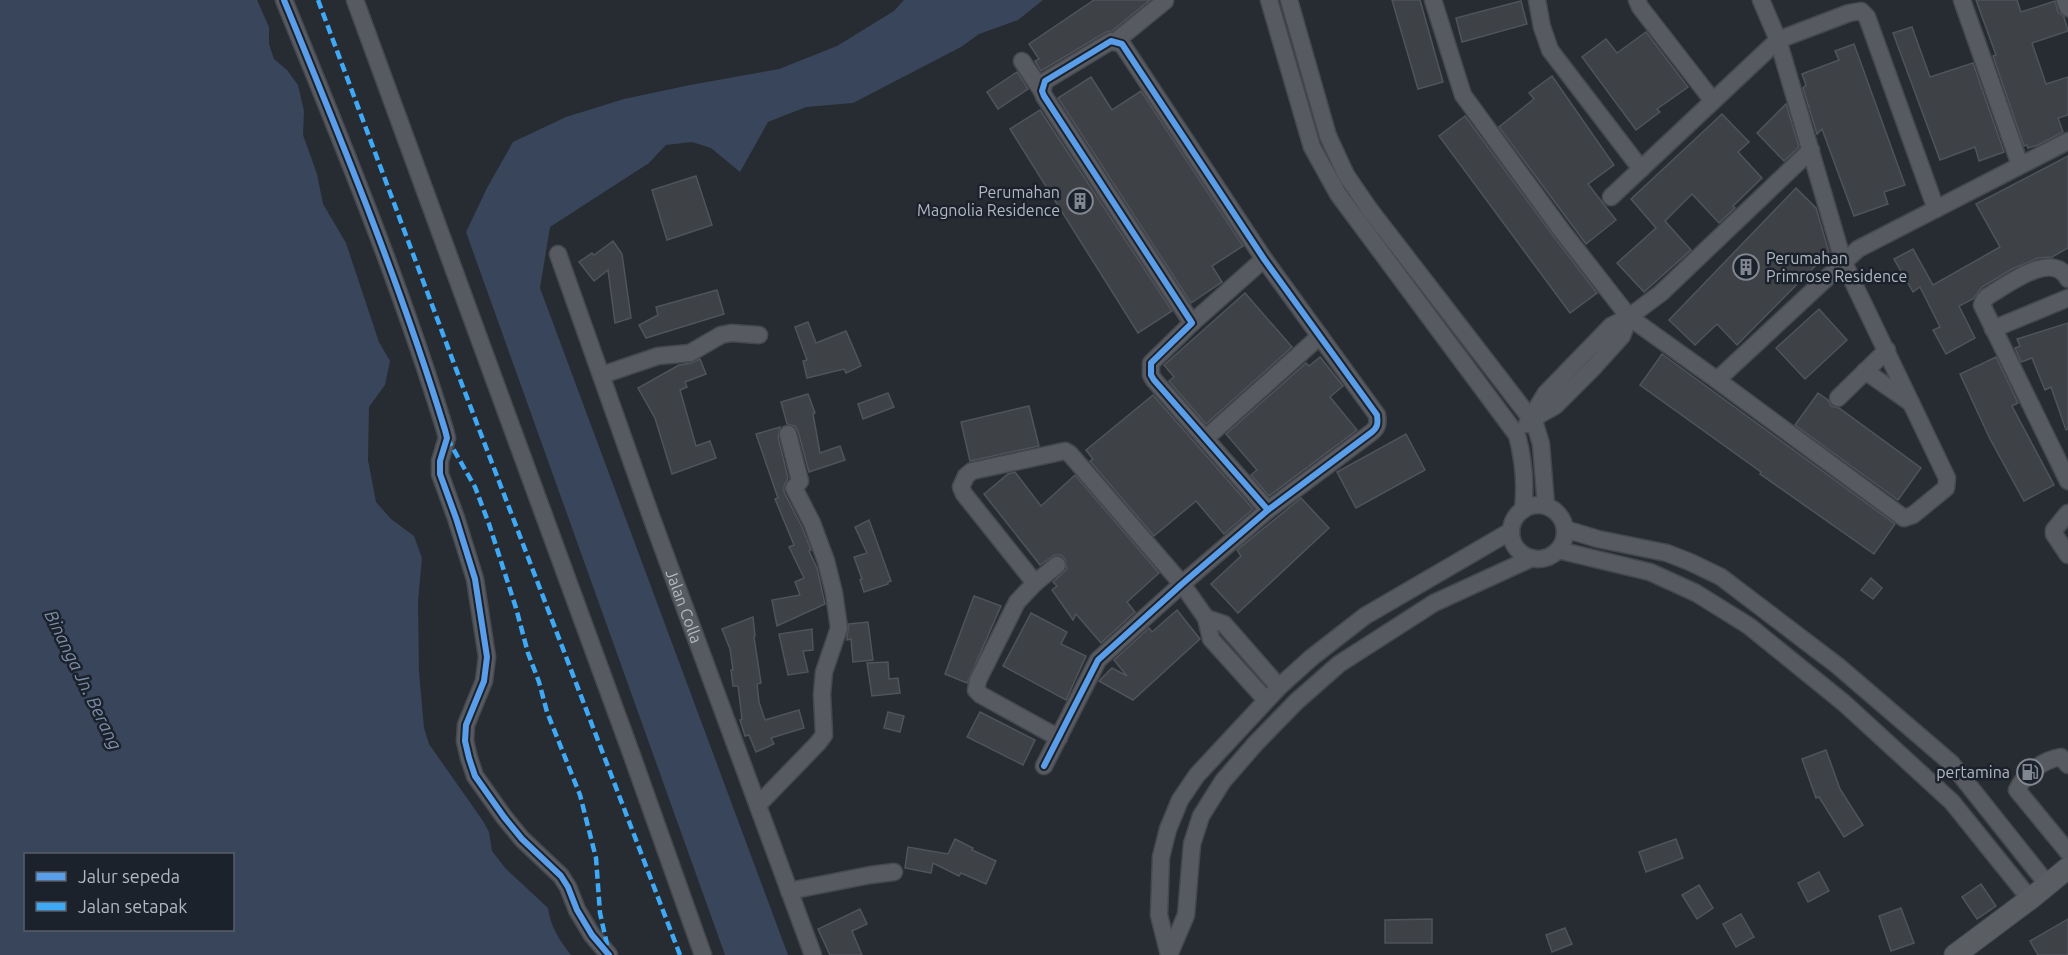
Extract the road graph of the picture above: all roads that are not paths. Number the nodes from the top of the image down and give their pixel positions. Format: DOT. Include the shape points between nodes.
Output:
graph roads {
  1 [pos="284,0"];
  2 [pos="355,0"];
  3 [pos="1269,0"];
  4 [pos="1289,0"];
  5 [pos="1433,0"];
  6 [pos="1537,0"];
  7 [pos="1637,0"];
  8 [pos="1761,0"];
  9 [pos="1962,0"];
  10 [pos="2065,0"];
  11 [pos="1165,1"];
  12 [pos="2068,8"];
  13 [pos="1778,40"];
  14 [pos="1116,41"];
  15 [pos="1022,61"];
  16 [pos="1042,91"];
  17 [pos="1713,102"];
  18 [pos="2068,141"];
  19 [pos="1811,150"];
  20 [pos="2020,165"];
  21 [pos="1641,169"];
  22 [pos="1611,197"];
  23 [pos="1936,209"];
  24 [pos="558,254"];
  25 [pos="1264,259"];
  26 [pos="1843,261"];
  27 [pos="2065,269"];
  28 [pos="2068,298"];
  29 [pos="1629,317"];
  30 [pos="1192,323"];
  31 [pos="1993,329"];
  32 [pos="759,335"];
  33 [pos="1320,336"];
  34 [pos="1887,350"];
  35 [pos="1865,371"];
  36 [pos="602,375"];
  37 [pos="1717,381"];
  38 [pos="1838,398"];
  39 [pos="1912,404"];
  40 [pos="1532,419"];
  41 [pos="788,434"];
  42 [pos="1517,435"];
  43 [pos="1206,438"];
  44 [pos="2067,476"];
  45 [pos="1546,506"];
  46 [pos="1268,510"];
  47 [pos="1523,510"];
  48 [pos="2068,513"];
  49 [pos="1565,529"];
  50 [pos="1511,531"];
  51 [pos="1558,550"];
  52 [pos="2068,555"];
  53 [pos="1532,558"];
  54 [pos="1057,566"];
  55 [pos="1035,583"];
  56 [pos="1182,584"];
  57 [pos="1402,593"];
  58 [pos="1416,615"];
  59 [pos="1206,618"];
  60 [pos="1279,687"];
  61 [pos="1266,700"];
  62 [pos="1059,738"];
  63 [pos="2068,765"];
  64 [pos="1044,766"];
  65 [pos="758,805"];
  66 [pos="2068,852"];
  67 [pos="2068,868"];
  68 [pos="894,872"];
  69 [pos="2048,885"];
  70 [pos="789,891"];
  71 [pos="2030,899"];
  72 [pos="609,955"];
  73 [pos="703,955"];
  74 [pos="813,955"];
  75 [pos="1169,955"];
  76 [pos="1955,955"];
  1 -- 72 [label="street" via="398,287 447,438 440,474 475,579 486,657 484,681 466,725 465,741 475,776 522,838 561,876 592,935"];
  2 -- 73 [label="street"];
  3 -- 42 [label="street" via="1312,147 1325,173"];
  4 -- 40 [label="street" via="1328,136 1346,175"];
  5 -- 29 [label="street" via="1462,95"];
  6 -- 21 [label="street" via="1550,50"];
  7 -- 17 [label="street"];
  8 -- 13 [label="street"];
  9 -- 20 [label="street"];
  10 -- 12 [label="street"];
  11 -- 14 [label="street"];
  13 -- 17 [label="street"];
  13 -- 19 [label="street"];
  13 -- 23 [label="street" via="1856,10 1865,14"];
  14 -- 16 [label="street" via="1106,43 1045,81"];
  14 -- 25 [label="street" via="1122,44"];
  15 -- 16 [label="street"];
  16 -- 30 [label="street"];
  17 -- 21 [label="street"];
  18 -- 20 [label="street"];
  19 -- 26 [label="street"];
  19 -- 29 [label="street" via="1661,293"];
  20 -- 23 [label="street"];
  21 -- 22 [label="street"];
  23 -- 26 [label="street" via="1858,249"];
  24 -- 36 [label="street, Jalan Colla"];
  25 -- 30 [label="street"];
  25 -- 33 [label="street"];
  26 -- 34 [label="street"];
  26 -- 37 [label="street"];
  27 -- 31 [label="street" via="2042,267 1984,300 1983,311"];
  28 -- 31 [label="street"];
  29 -- 37 [label="street"];
  29 -- 40 [label="street" via="1611,326 1546,393"];
  30 -- 43 [label="street" via="1156,356 1151,363 1151,375"];
  31 -- 44 [label="street"];
  32 -- 36 [label="street" via="731,333 690,353 658,356"];
  33 -- 43 [label="street"];
  33 -- 46 [label="street" via="1377,415 1377,427"];
  34 -- 35 [label="street"];
  34 -- 39 [label="street"];
  35 -- 38 [label="street"];
  35 -- 39 [label="street"];
  36 -- 65 [label="street, Jalan Colla"];
  37 -- 39 [label="street" via="1904,518 1913,515 1947,483"];
  40 -- 42 [label="street"];
  40 -- 45 [label="street" via="1541,444"];
  41 -- 65 [label="street" via="800,481 794,488 823,550 839,628 824,672 824,735"];
  42 -- 47 [label="street" via="1526,486"];
  43 -- 46 [label="street"];
  45 -- 47 [label="street"];
  45 -- 49 [label="street" via="1559,514"];
  46 -- 56 [label="street"];
  47 -- 50 [label="street"];
  48 -- 52 [label="street" via="2054,534"];
  49 -- 51 [label="street"];
  49 -- 69 [label="street" via="1667,553 1730,584 1838,666 1951,763"];
  50 -- 53 [label="street" via="1515,546"];
  50 -- 57 [label="street"];
  51 -- 53 [label="street" via="1546,558"];
  51 -- 71 [label="street" via="1650,572 1696,593 1749,626 1844,703 1952,802"];
  53 -- 58 [label="street"];
  54 -- 55 [label="street"];
  55 -- 56 [label="street" via="961,487 972,471 1065,451"];
  55 -- 62 [label="street" via="1017,602 976,690"];
  56 -- 59 [label="street"];
  56 -- 62 [label="street" via="1098,660"];
  57 -- 58 [label="street"];
  57 -- 60 [label="street" via="1365,616"];
  58 -- 75 [label="street" via="1339,664 1272,726 1222,781 1201,816 1195,835 1186,915"];
  59 -- 60 [label="street" via="1224,624"];
  59 -- 61 [label="street" via="1211,639"];
  60 -- 61 [label="street"];
  61 -- 75 [label="street" via="1197,775 1180,800 1168,830 1161,856 1159,915"];
  62 -- 64 [label="street"];
  63 -- 66 [label="street" via="2061,757 2048,759 2022,779 2017,790"];
  65 -- 70 [label="street, Jalan Colla"];
  67 -- 69 [label="main road"];
  68 -- 70 [label="street"];
  69 -- 71 [label="main road"];
  70 -- 74 [label="street, Jalan Colla"];
  71 -- 76 [label="main road"];
}
